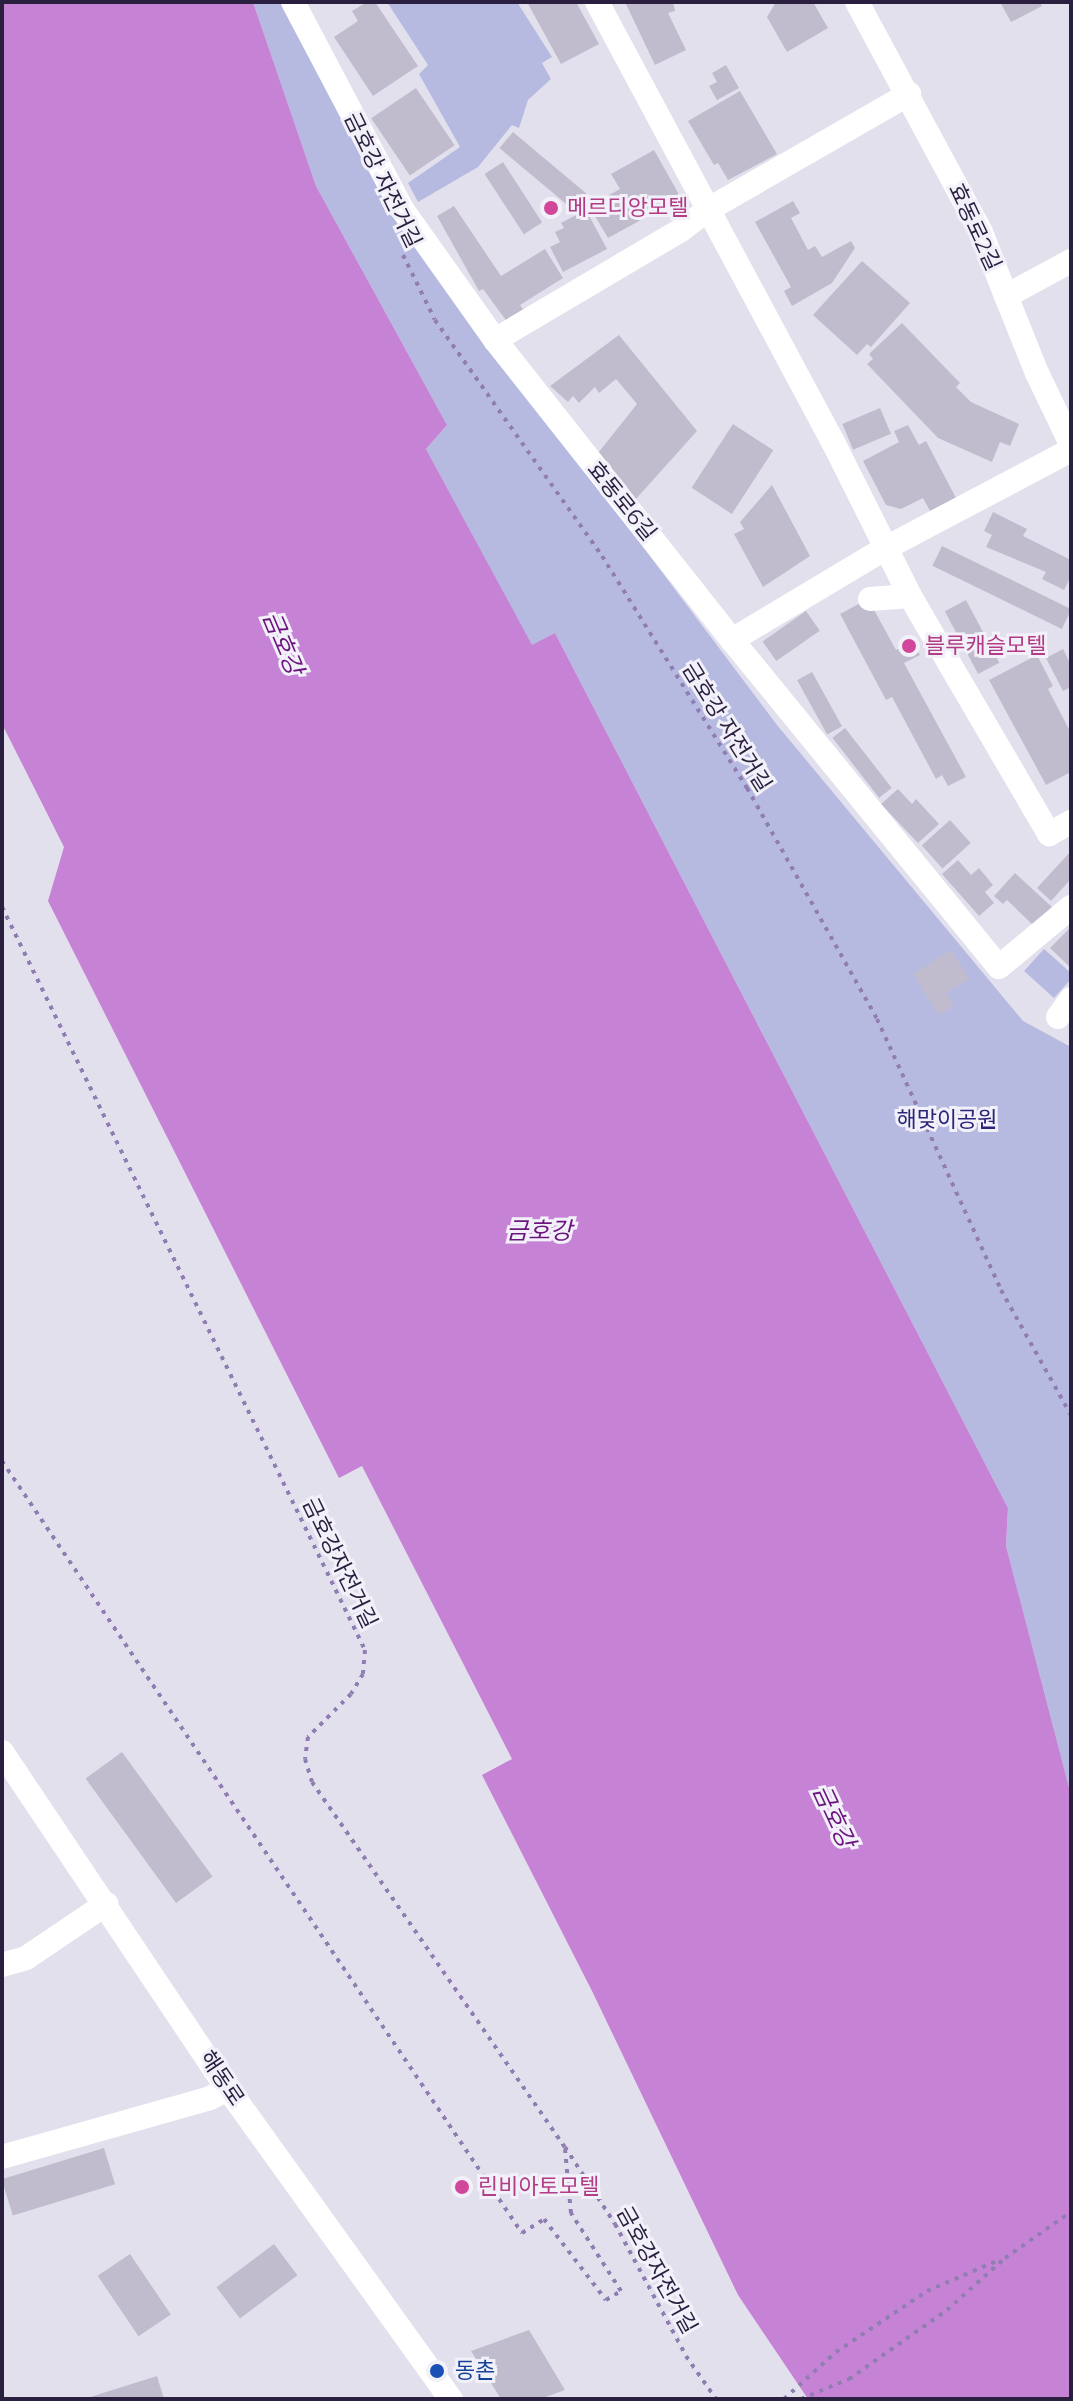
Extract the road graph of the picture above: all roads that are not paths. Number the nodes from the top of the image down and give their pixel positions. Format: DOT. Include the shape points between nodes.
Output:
graph roads {
  1 [pos="293,2"];
  2 [pos="857,2"];
  3 [pos="601,9"];
  4 [pos="909,94"];
  5 [pos="709,209"];
  6 [pos="1071,261"];
  7 [pos="1006,296"];
  8 [pos="495,340"];
  9 [pos="1071,444"];
  10 [pos="1071,450"];
  11 [pos="884,549"];
  12 [pos="910,596"];
  13 [pos="870,599"];
  14 [pos="732,640"];
  15 [pos="1071,822"];
  16 [pos="1071,907"];
  17 [pos="2,1752"];
  18 [pos="106,1904"];
  19 [pos="2,1965"];
  20 [pos="228,2089"];
  21 [pos="2,2157"];
  22 [pos="451,2399"];
  1 -- 8 [label="street, 효동로6길" via="402,209"];
  2 -- 4 [label="street, 효동로2길"];
  3 -- 5 [label="street"];
  4 -- 5 [label="street"];
  4 -- 7 [label="street, 효동로2길" via="981,232"];
  5 -- 8 [label="street"];
  5 -- 11 [label="street"];
  6 -- 7 [label="street, 효동로2길"];
  7 -- 9 [label="street"];
  8 -- 14 [label="street, 효동로6길"];
  10 -- 11 [label="street"];
  11 -- 12 [label="street"];
  11 -- 14 [label="street"];
  12 -- 13 [label="street"];
  12 -- 15 [label="street" via="1049,834"];
  14 -- 16 [label="street, 효동로6길" via="999,967"];
  17 -- 18 [label="street, 해동로"];
  18 -- 19 [label="street" via="26,1958"];
  18 -- 20 [label="street, 해동로"];
  20 -- 21 [label="street"];
  20 -- 22 [label="street, 해동로"];
}
